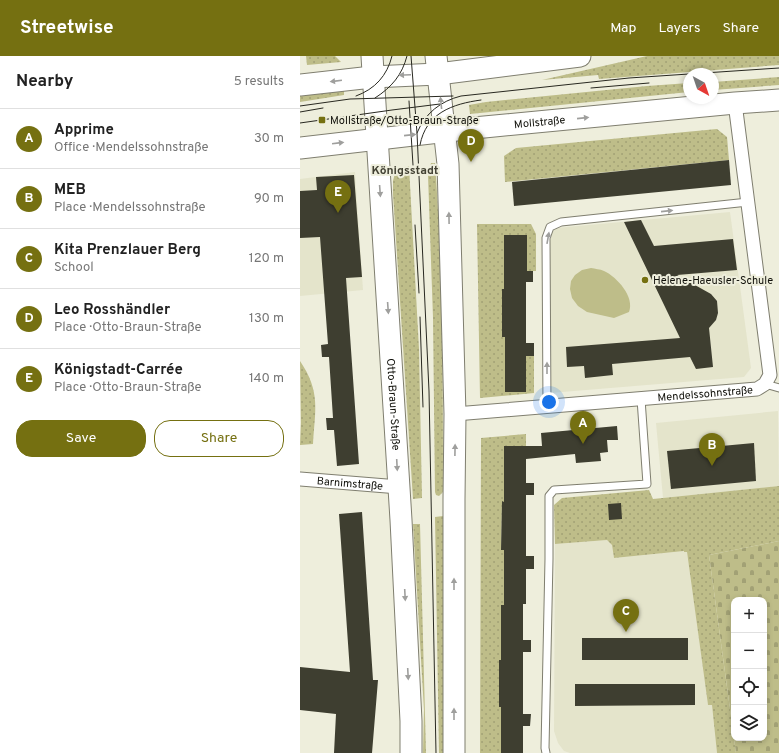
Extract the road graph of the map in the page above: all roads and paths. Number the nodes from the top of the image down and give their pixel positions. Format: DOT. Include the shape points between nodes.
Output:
graph roads {
  1 [pos="372,56"];
  2 [pos="580,56"];
  3 [pos="437,65"];
  4 [pos="372,77"];
  5 [pos="300,85"];
  6 [pos="779,100"];
  7 [pos="735,103"];
  8 [pos="445,131"];
  9 [pos="376,138"];
  10 [pos="300,148"];
  11 [pos="748,202"];
  12 [pos="765,384"];
  13 [pos="779,388"];
  14 [pos="641,399"];
  15 [pos="547,407"];
  16 [pos="455,414"];
  17 [pos="300,479"];
  18 [pos="399,487"];
  19 [pos="411,753"];
  20 [pos="454,753"];
  21 [pos="546,753"];
  1 -- 4 [label="main road, Otto-Braun-Straße"];
  2 -- 3 [label="main road" via="498,64"];
  3 -- 4 [label="main road, one-way"];
  8 -- 3 [label="main road, one-way"];
  4 -- 5 [label="main road, one-way"];
  4 -- 9 [label="main road, Otto-Braun-Straße"];
  6 -- 7 [label="main road, Mollstraße"];
  8 -- 7 [label="main road, Mollstraße, one-way"];
  7 -- 11 [label="street, Mendelssohnstraße"];
  9 -- 8 [label="main road, Mollstraße, one-way"];
  16 -- 8 [label="main road, one-way"];
  10 -- 9 [label="main road, Mollstraße, one-way"];
  9 -- 18 [label="main road, Otto-Braun-Straße, one-way"];
  11 -- 12 [label="street, Mendelssohnstraße" via="770,376"];
  15 -- 11 [label="lane, one-way" via="546,238 550,227 561,222"];
  12 -- 13 [label="lane"];
  12 -- 14 [label="street, Mendelssohnstraße" via="757,389"];
  14 -- 15 [label="street, Mendelssohnstraße"];
  14 -- 21 [label="lane" via="647,484 554,490 549,496"];
  15 -- 16 [label="street, Mendelssohnstraße"];
  20 -- 16 [label="main road, one-way"];
  17 -- 18 [label="street, Barnimstraße"];
  18 -- 19 [label="main road, Otto-Braun-Straße, one-way"];
}
